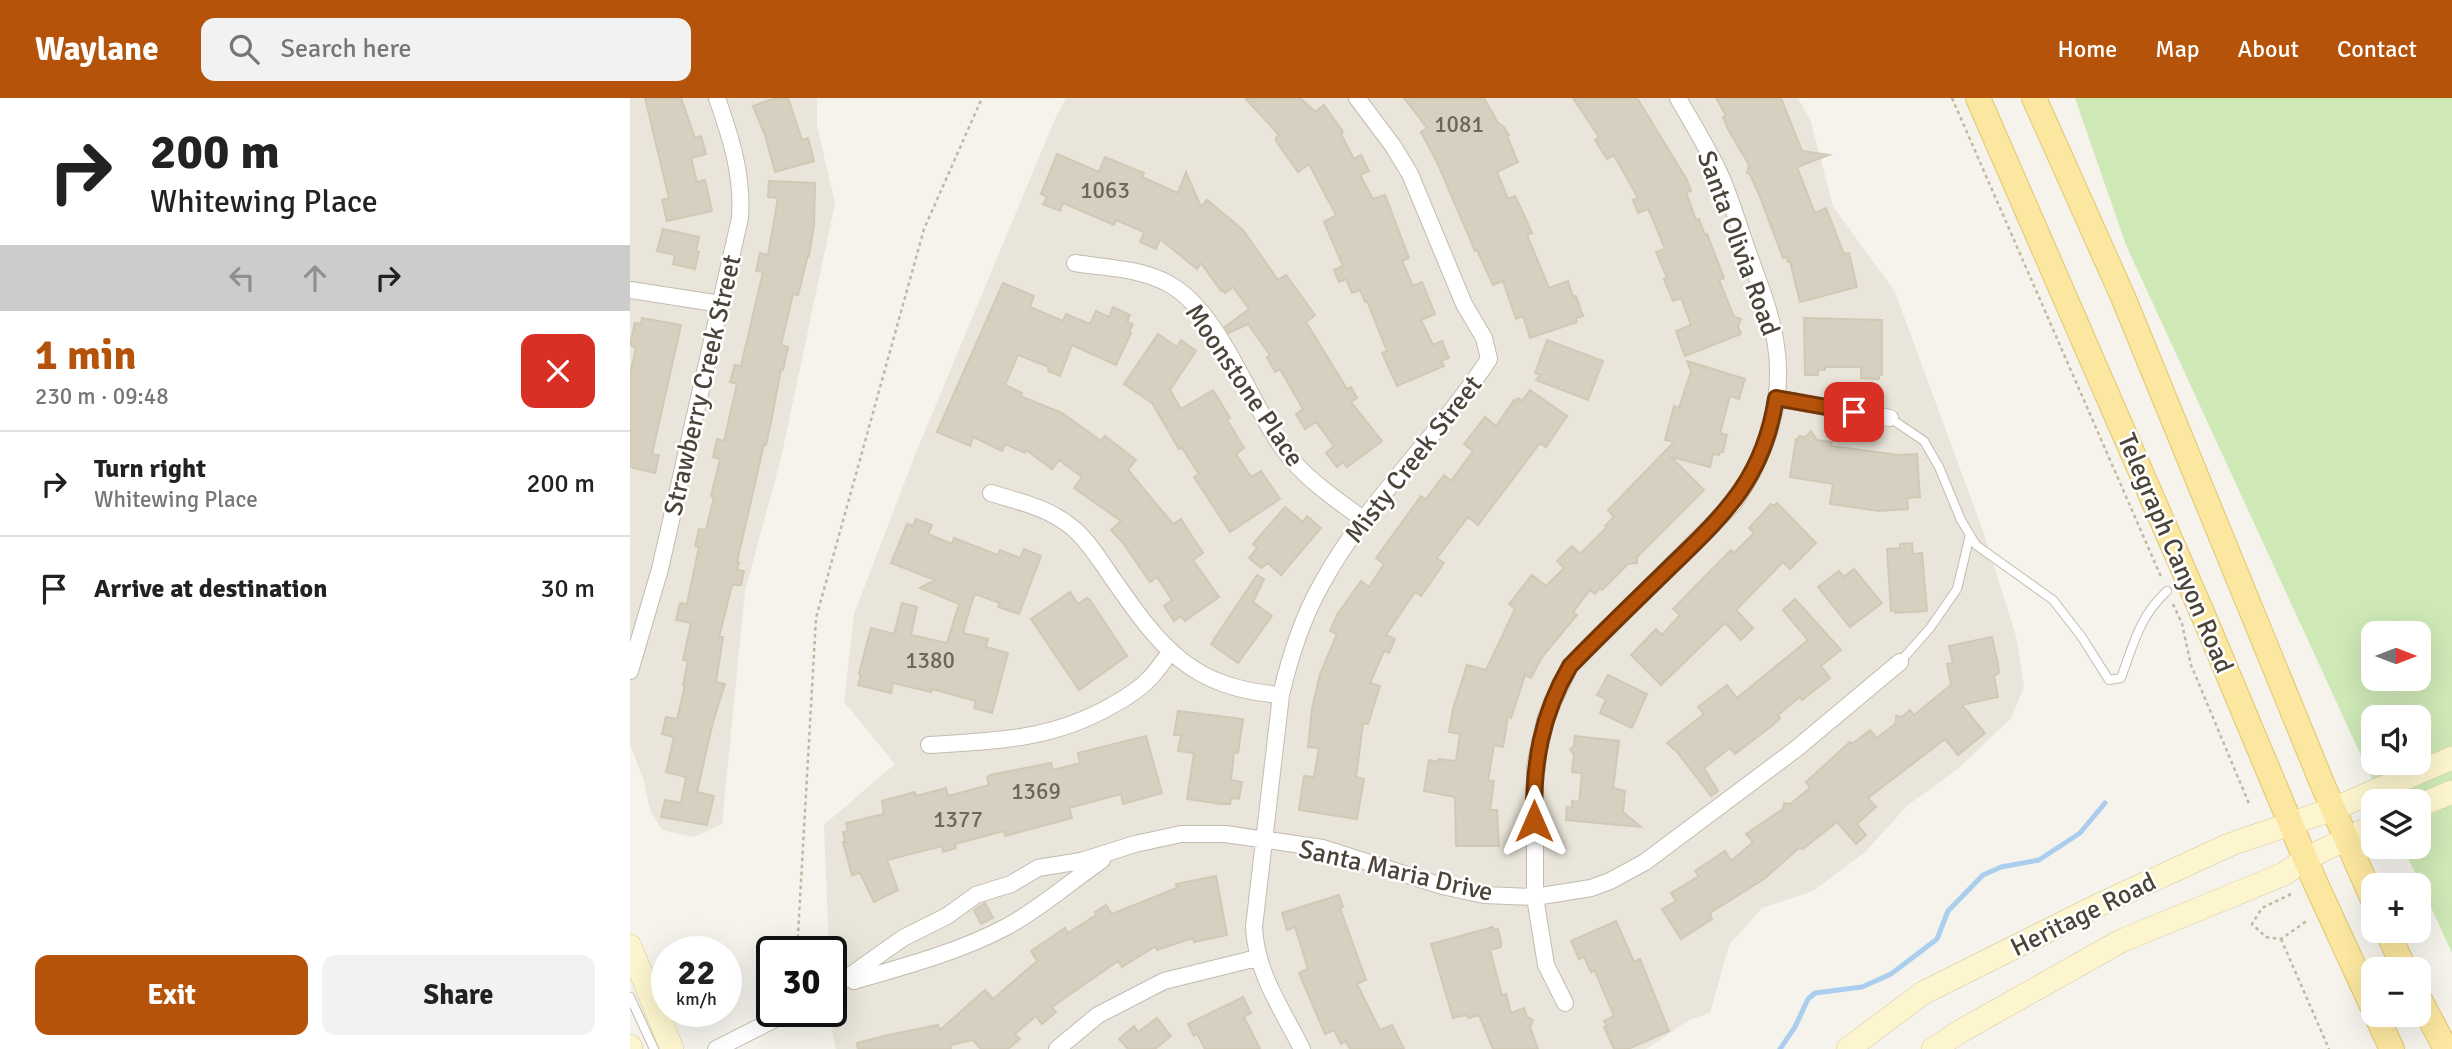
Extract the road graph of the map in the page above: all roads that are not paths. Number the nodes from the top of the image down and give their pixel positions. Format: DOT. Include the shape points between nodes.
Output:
graph roads {
  1 [pos="717,98"];
  2 [pos="1357,98"];
  3 [pos="1678,98"];
  4 [pos="1978,98"];
  5 [pos="2034,98"];
  6 [pos="1075,263"];
  7 [pos="630,290"];
  8 [pos="720,304"];
  9 [pos="1776,398"];
  10 [pos="1890,418"];
  11 [pos="991,494"];
  12 [pos="1364,520"];
  13 [pos="1970,535"];
  14 [pos="2167,591"];
  15 [pos="1170,653"];
  16 [pos="1900,662"];
  17 [pos="630,671"];
  18 [pos="1281,695"];
  19 [pos="929,745"];
  20 [pos="2452,758"];
  21 [pos="2452,792"];
  22 [pos="2431,801"];
  23 [pos="2333,809"];
  24 [pos="2290,824"];
  25 [pos="2361,831"];
  26 [pos="2345,838"];
  27 [pos="1264,841"];
  28 [pos="1113,852"];
  29 [pos="2305,859"];
  30 [pos="2361,873"];
  31 [pos="1535,897"];
  32 [pos="630,946"];
  33 [pos="1257,958"];
  34 [pos="847,979"];
  35 [pos="2361,982"];
  36 [pos="847,983"];
  37 [pos="630,997"];
  38 [pos="1565,1003"];
  39 [pos="2431,1021"];
  40 [pos="759,1027"];
  41 [pos="2382,1027"];
  42 [pos="654,1049"];
  43 [pos="672,1049"];
  44 [pos="716,1049"];
  45 [pos="1057,1049"];
  46 [pos="1302,1049"];
  47 [pos="1848,1049"];
  48 [pos="1933,1049"];
  49 [pos="2392,1049"];
  50 [pos="2446,1049"];
  1 -- 8 [label="street, Strawberry Creek Street" via="737,160 741,201"];
  2 -- 12 [label="street, Misty Creek Street" via="1410,174 1464,304 1484,338 1489,359"];
  3 -- 9 [label="street, Santa Olivia Road" via="1718,169 1766,302 1776,340"];
  4 -- 24 [label="main road, Telegraph Canyon Road"];
  5 -- 23 [label="main road, Telegraph Canyon Road" via="2123,297"];
  6 -- 12 [label="street, Moonstone Place" via="1144,274 1190,299 1210,323 1285,452 1312,481"];
  7 -- 8 [label="street"];
  8 -- 17 [label="street, Strawberry Creek Street" via="660,569"];
  9 -- 10 [label="street"];
  9 -- 31 [label="street, Santa Olivia Road" via="1766,443 1733,504 1570,666 1560,682 1535,766"];
  10 -- 13 [label="lane" via="1924,441"];
  11 -- 15 [label="street" via="1040,508 1074,529"];
  12 -- 18 [label="street, Misty Creek Street" via="1309,607"];
  13 -- 14 [label="lane" via="1976,545 2053,600 2109,680 2121,678 2141,621"];
  13 -- 16 [label="lane" via="1957,589"];
  15 -- 18 [label="street" via="1222,683"];
  15 -- 19 [label="street" via="1134,692 1078,723 1010,740"];
  16 -- 31 [label="street, Santa Maria Drive" via="1796,749 1645,862 1610,881"];
  18 -- 27 [label="street, Misty Creek Street"];
  20 -- 23 [label="main road, Heritage Road"];
  21 -- 22 [label="main road"];
  23 -- 24 [label="main road, Heritage Road"];
  23 -- 26 [label="main road, Telegraph Canyon Road"];
  24 -- 29 [label="main road, Telegraph Canyon Road"];
  24 -- 47 [label="main road, Heritage Road" via="2229,845 1923,993"];
  25 -- 26 [label="main road, Heritage Road"];
  26 -- 29 [label="main road, Heritage Road"];
  26 -- 30 [label="main road, Telegraph Canyon Road"];
  27 -- 28 [label="street, Santa Maria Drive" via="1225,834 1181,834"];
  27 -- 31 [label="street, Santa Maria Drive" via="1323,848 1484,895"];
  27 -- 33 [label="street, Misty Creek Street" via="1254,927"];
  28 -- 34 [label="street, Santa Maria Drive" via="1038,869 976,895"];
  28 -- 36 [label="street, Santa Maria Drive" via="1005,928"];
  29 -- 35 [label="main road, Telegraph Canyon Road"];
  29 -- 48 [label="main road, Heritage Road" via="2284,874 2120,941"];
  31 -- 38 [label="street, Santa Olivia Road" via="1546,965"];
  32 -- 43 [label="main road"];
  33 -- 45 [label="street" via="1164,981 1098,1015"];
  33 -- 46 [label="street, Misty Creek Street"];
  37 -- 42 [label="lane"];
  39 -- 50 [label="main road"];
  40 -- 44 [label="street"];
  41 -- 49 [label="main road"];
}
